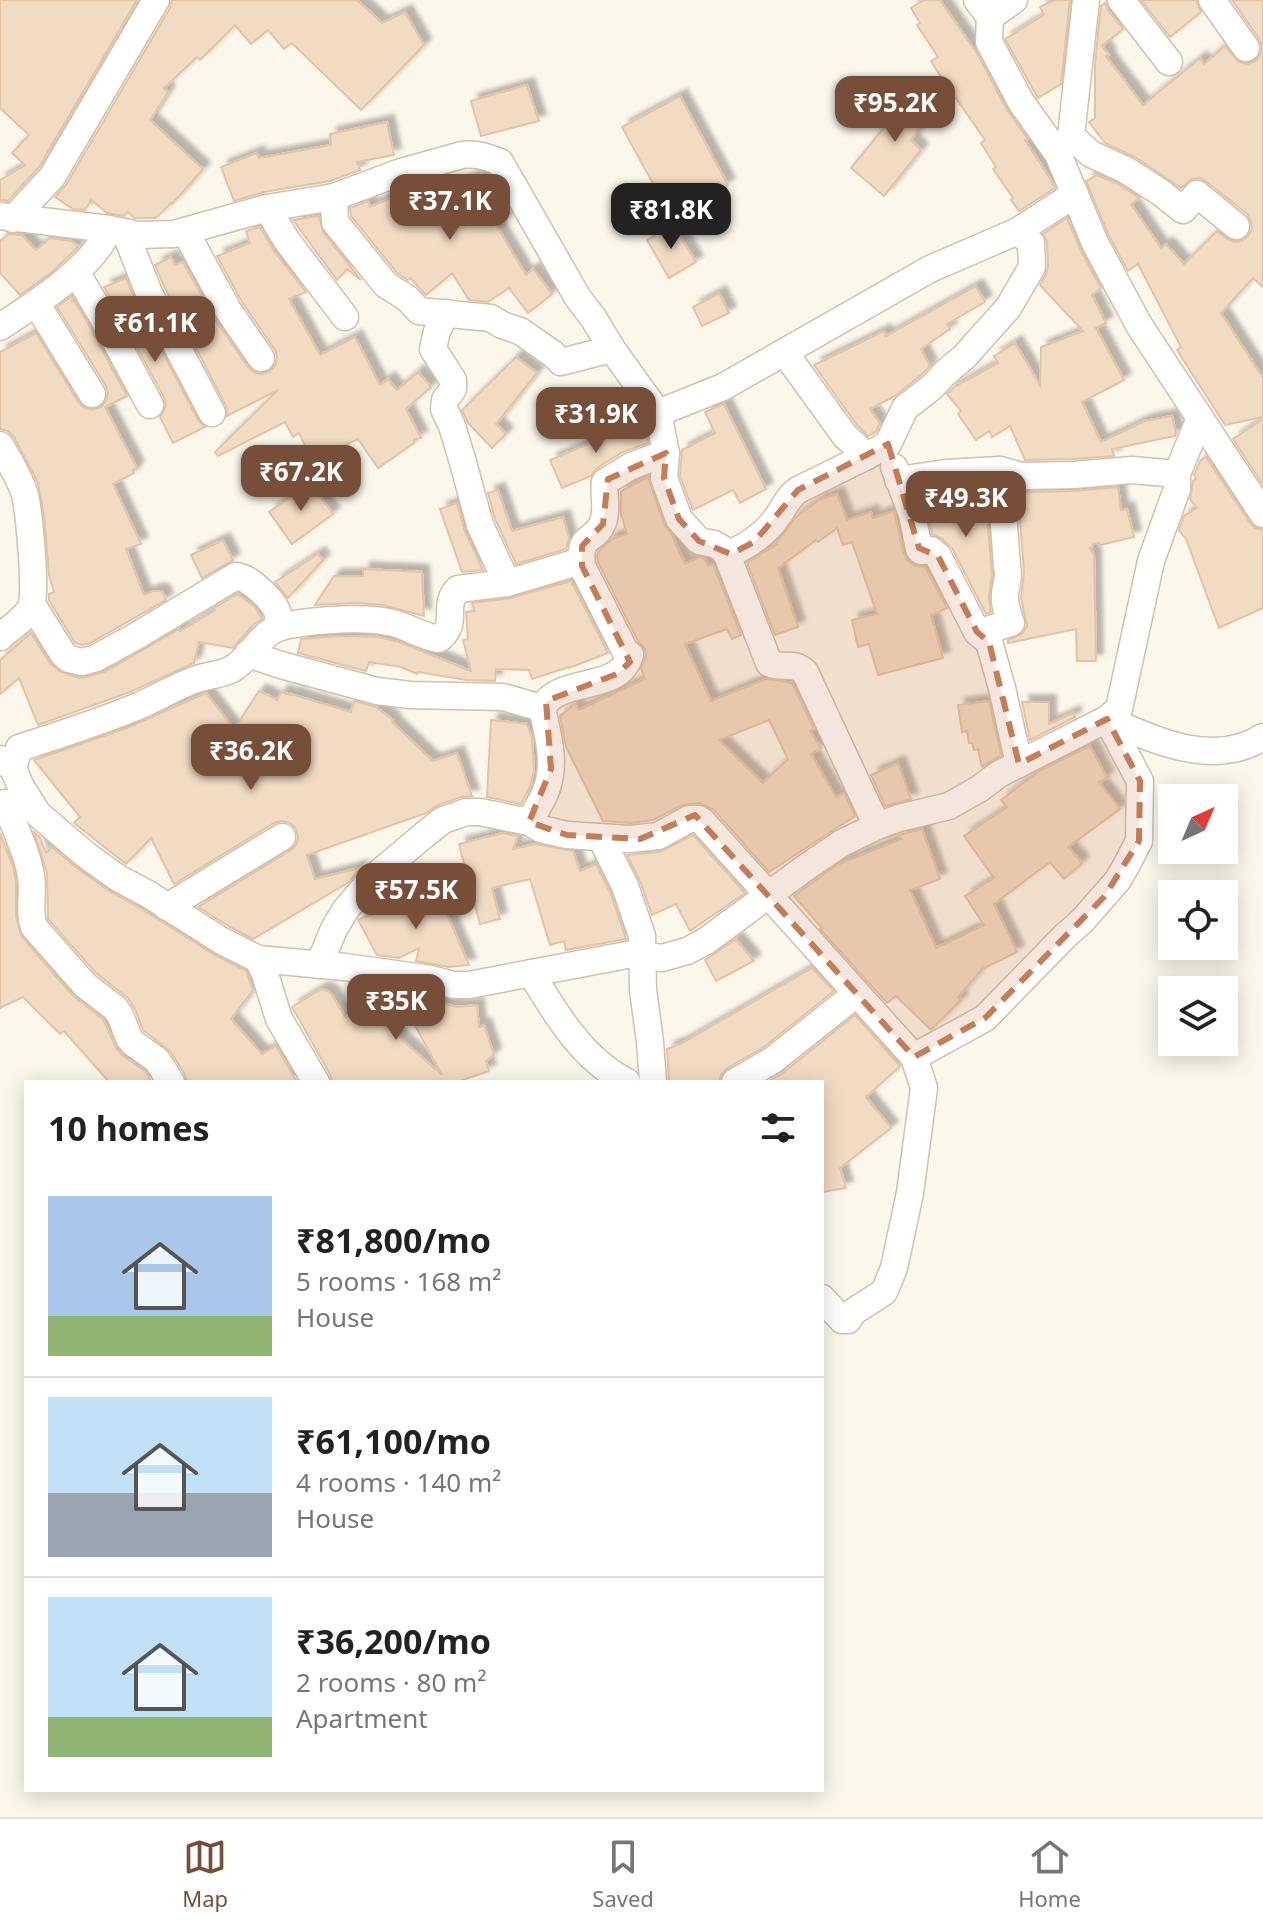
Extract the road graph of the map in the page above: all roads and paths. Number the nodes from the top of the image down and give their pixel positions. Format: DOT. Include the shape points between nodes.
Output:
graph roads {
  1 [pos="156,0"];
  2 [pos="1014,0"];
  3 [pos="1086,0"];
  4 [pos="1121,0"];
  5 [pos="1212,0"];
  6 [pos="983,8"];
  7 [pos="1246,48"];
  8 [pos="1169,62"];
  9 [pos="1064,145"];
  10 [pos="1075,194"];
  11 [pos="334,197"];
  12 [pos="267,208"];
  13 [pos="7,218"];
  14 [pos="1236,226"];
  15 [pos="117,230"];
  16 [pos="185,231"];
  17 [pos="1018,231"];
  18 [pos="76,272"];
  19 [pos="36,303"];
  20 [pos="446,313"];
  21 [pos="345,317"];
  22 [pos="0,327"];
  23 [pos="612,349"];
  24 [pos="785,353"];
  25 [pos="261,358"];
  26 [pos="92,394"];
  27 [pos="150,405"];
  28 [pos="212,413"];
  29 [pos="658,413"];
  30 [pos="1200,418"];
  31 [pos="0,445"];
  32 [pos="877,450"];
  33 [pos="666,453"];
  34 [pos="1000,470"];
  35 [pos="1177,474"];
  36 [pos="898,480"];
  37 [pos="1263,514"];
  38 [pos="727,555"];
  39 [pos="581,561"];
  40 [pos="507,583"];
  41 [pos="32,604"];
  42 [pos="278,628"];
  43 [pos="0,637"];
  44 [pos="989,642"];
  45 [pos="248,654"];
  46 [pos="542,708"];
  47 [pos="1107,719"];
  48 [pos="1263,737"];
  49 [pos="1019,764"];
  50 [pos="8,784"];
  51 [pos="529,822"];
  52 [pos="877,826"];
  53 [pos="282,837"];
  54 [pos="601,838"];
  55 [pos="769,895"];
  56 [pos="167,907"];
  57 [pos="643,955"];
  58 [pos="258,959"];
  59 [pos="319,965"];
  60 [pos="531,973"];
  61 [pos="856,994"];
  62 [pos="914,1057"];
  63 [pos="170,1080"];
  64 [pos="315,1080"];
  65 [pos="623,1080"];
  66 [pos="653,1080"];
  67 [pos="738,1080"];
  68 [pos="824,1300"];
  1 -- 13 [label="street" via="52,177"];
  2 -- 6 [label="street"];
  3 -- 9 [label="street"];
  4 -- 8 [label="street"];
  5 -- 7 [label="street"];
  6 -- 9 [label="street" via="989,42 1021,102"];
  9 -- 10 [label="street"];
  9 -- 14 [label="street" via="1126,170 1183,210 1197,194"];
  10 -- 17 [label="street"];
  10 -- 30 [label="street" via="1139,325"];
  11 -- 12 [label="street"];
  11 -- 20 [label="street" via="335,222 386,285 419,311"];
  11 -- 23 [label="street" via="462,155 500,162"];
  12 -- 16 [label="street"];
  12 -- 21 [label="street"];
  13 -- 15 [label="street"];
  15 -- 16 [label="street" via="155,236"];
  15 -- 18 [label="street"];
  15 -- 28 [label="street"];
  16 -- 25 [label="street"];
  17 -- 24 [label="street" via="930,269"];
  17 -- 32 [label="street" via="1031,243 1032,267 1008,308 964,357 905,408"];
  18 -- 19 [label="street"];
  18 -- 27 [label="street"];
  19 -- 22 [label="street"];
  19 -- 26 [label="street"];
  20 -- 23 [label="street" via="491,318 520,331 561,362"];
  20 -- 40 [label="street" via="433,349 453,380 444,409 480,525"];
  23 -- 29 [label="street"];
  24 -- 29 [label="street" via="723,387"];
  24 -- 32 [label="street" via="845,436"];
  29 -- 33 [label="street"];
  30 -- 35 [label="street"];
  30 -- 37 [label="street"];
  31 -- 41 [label="street" via="25,496"];
  32 -- 36 [label="street"];
  32 -- 38 [label="street" via="798,490 754,542"];
  33 -- 38 [label="street" via="664,478 679,519 699,541 714,544"];
  33 -- 39 [label="street" via="605,482 603,524 584,542"];
  34 -- 35 [label="street" via="1022,476 1132,470"];
  34 -- 36 [label="street"];
  34 -- 44 [label="street" via="1010,577 1006,610 1011,623 990,629"];
  35 -- 47 [label="street" via="1177,489 1151,561 1119,709"];
  36 -- 44 [label="street" via="919,549 938,556 977,632"];
  38 -- 52 [label="street" via="767,659 774,666 795,665 805,672"];
  39 -- 40 [label="street"];
  39 -- 46 [label="street" via="630,655 617,674 558,692"];
  40 -- 42 [label="street" via="458,589 450,599 448,629 439,639 371,620"];
  41 -- 42 [label="street" via="63,654 82,662 241,575 275,608"];
  41 -- 43 [label="street"];
  42 -- 45 [label="street"];
  44 -- 49 [label="street"];
  45 -- 46 [label="street" via="377,691 503,697"];
  45 -- 50 [label="street" via="224,672 19,748"];
  46 -- 51 [label="street" via="551,769"];
  47 -- 48 [label="street" via="1194,750 1234,750"];
  47 -- 49 [label="street"];
  47 -- 62 [label="street" via="1140,781 1139,841 1126,866 1082,921 985,1018"];
  49 -- 52 [label="street" via="949,806"];
  50 -- 56 [label="street" via="86,855"];
  50 -- 63 [label="street" via="31,871 34,927 85,985 115,1008 129,1038 157,1060"];
  51 -- 54 [label="street" via="567,835"];
  51 -- 59 [label="street" via="480,812 443,820 373,878 346,909"];
  52 -- 55 [label="street" via="842,843"];
  53 -- 56 [label="street"];
  54 -- 55 [label="street" via="651,838 699,819"];
  54 -- 57 [label="street" via="639,924"];
  55 -- 57 [label="street" via="687,951 662,958"];
  55 -- 61 [label="street"];
  56 -- 58 [label="street"];
  57 -- 60 [label="street"];
  57 -- 66 [label="street"];
  58 -- 59 [label="street"];
  58 -- 64 [label="street" via="279,1019"];
  59 -- 60 [label="street" via="453,985"];
  60 -- 65 [label="street" via="575,1038"];
  61 -- 62 [label="street"];
  61 -- 67 [label="street" via="773,1060"];
  62 -- 68 [label="street" via="924,1088 894,1268 884,1292 848,1320"];
}
